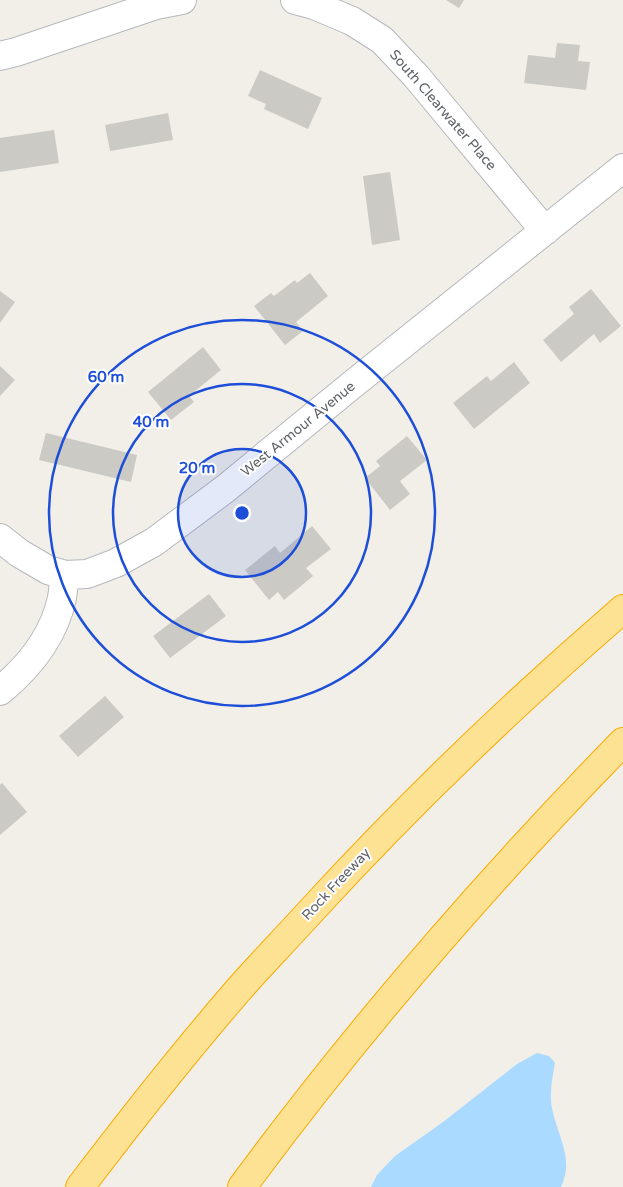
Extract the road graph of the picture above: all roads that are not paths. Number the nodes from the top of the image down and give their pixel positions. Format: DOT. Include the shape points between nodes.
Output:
graph roads {
  1 [pos="182,0"];
  2 [pos="295,0"];
  3 [pos="145,4"];
  4 [pos="0,56"];
  5 [pos="623,168"];
  6 [pos="545,231"];
  7 [pos="0,538"];
  8 [pos="65,575"];
  9 [pos="623,609"];
  10 [pos="0,691"];
  11 [pos="623,742"];
  12 [pos="80,1187"];
  13 [pos="242,1187"];
  1 -- 3 [label="street"];
  2 -- 6 [label="street, South Clearwater Place" via="352,21 382,40"];
  3 -- 4 [label="street"];
  5 -- 6 [label="street, West Armour Avenue"];
  6 -- 8 [label="street, West Armour Avenue" via="225,489 154,542 87,574"];
  7 -- 8 [label="street" via="48,570"];
  8 -- 10 [label="street" via="62,600 42,645 25,669"];
  9 -- 12 [label="highway, Rock Freeway" via="520,700 367,850 248,979 171,1070"];
  11 -- 13 [label="highway" via="541,828 401,986"];
}
